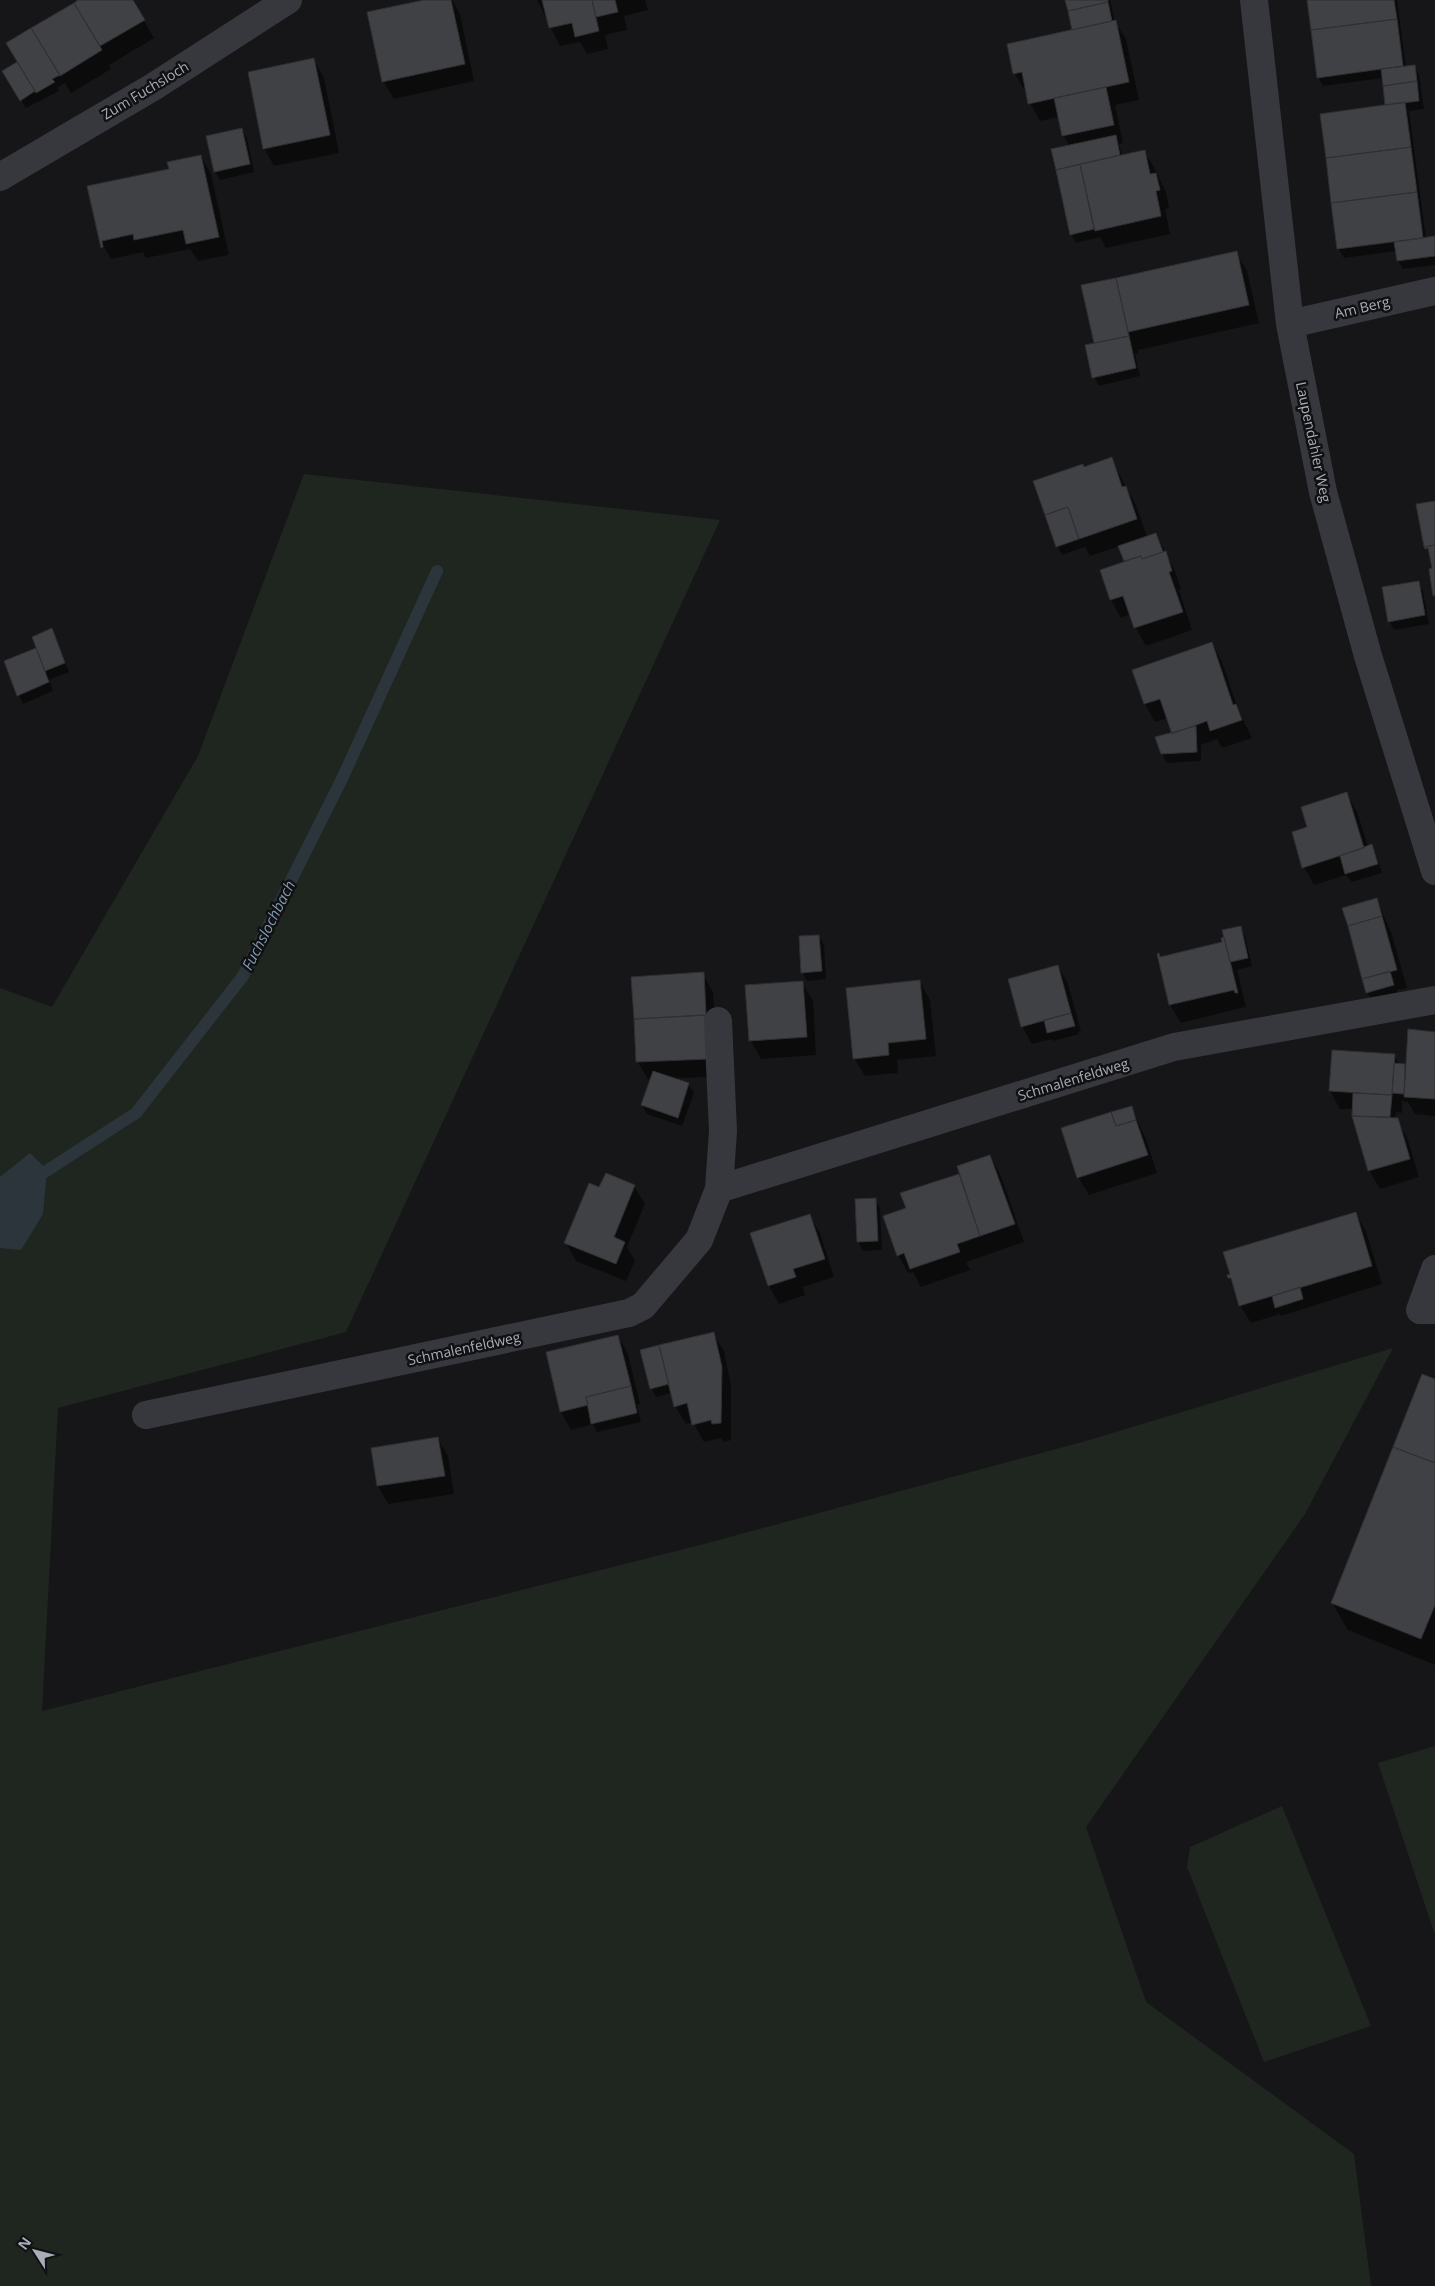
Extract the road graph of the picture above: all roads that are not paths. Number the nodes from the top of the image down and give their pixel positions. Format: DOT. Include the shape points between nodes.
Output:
graph roads {
  1 [pos="288,0"];
  2 [pos="1254,0"];
  3 [pos="0,177"];
  4 [pos="1435,291"];
  5 [pos="1290,324"];
  6 [pos="1435,871"];
  7 [pos="1435,1000"];
  8 [pos="718,1021"];
  9 [pos="719,1189"];
  10 [pos="1435,1269"];
  11 [pos="1428,1310"];
  12 [pos="146,1415"];
  1 -- 3 [label="street, Zum Fuchsloch" via="153,87"];
  2 -- 5 [label="street, Laupendahler Weg"];
  4 -- 5 [label="street, Am Berg"];
  5 -- 6 [label="street, Laupendahler Weg" via="1323,492 1368,656"];
  7 -- 9 [label="street, Schmalenfeldweg" via="1174,1047"];
  8 -- 9 [label="street, Schmalenfeldweg" via="724,1131"];
  9 -- 12 [label="street, Schmalenfeldweg" via="699,1240 643,1306 629,1313"];
  10 -- 11 [label="street"];
}
